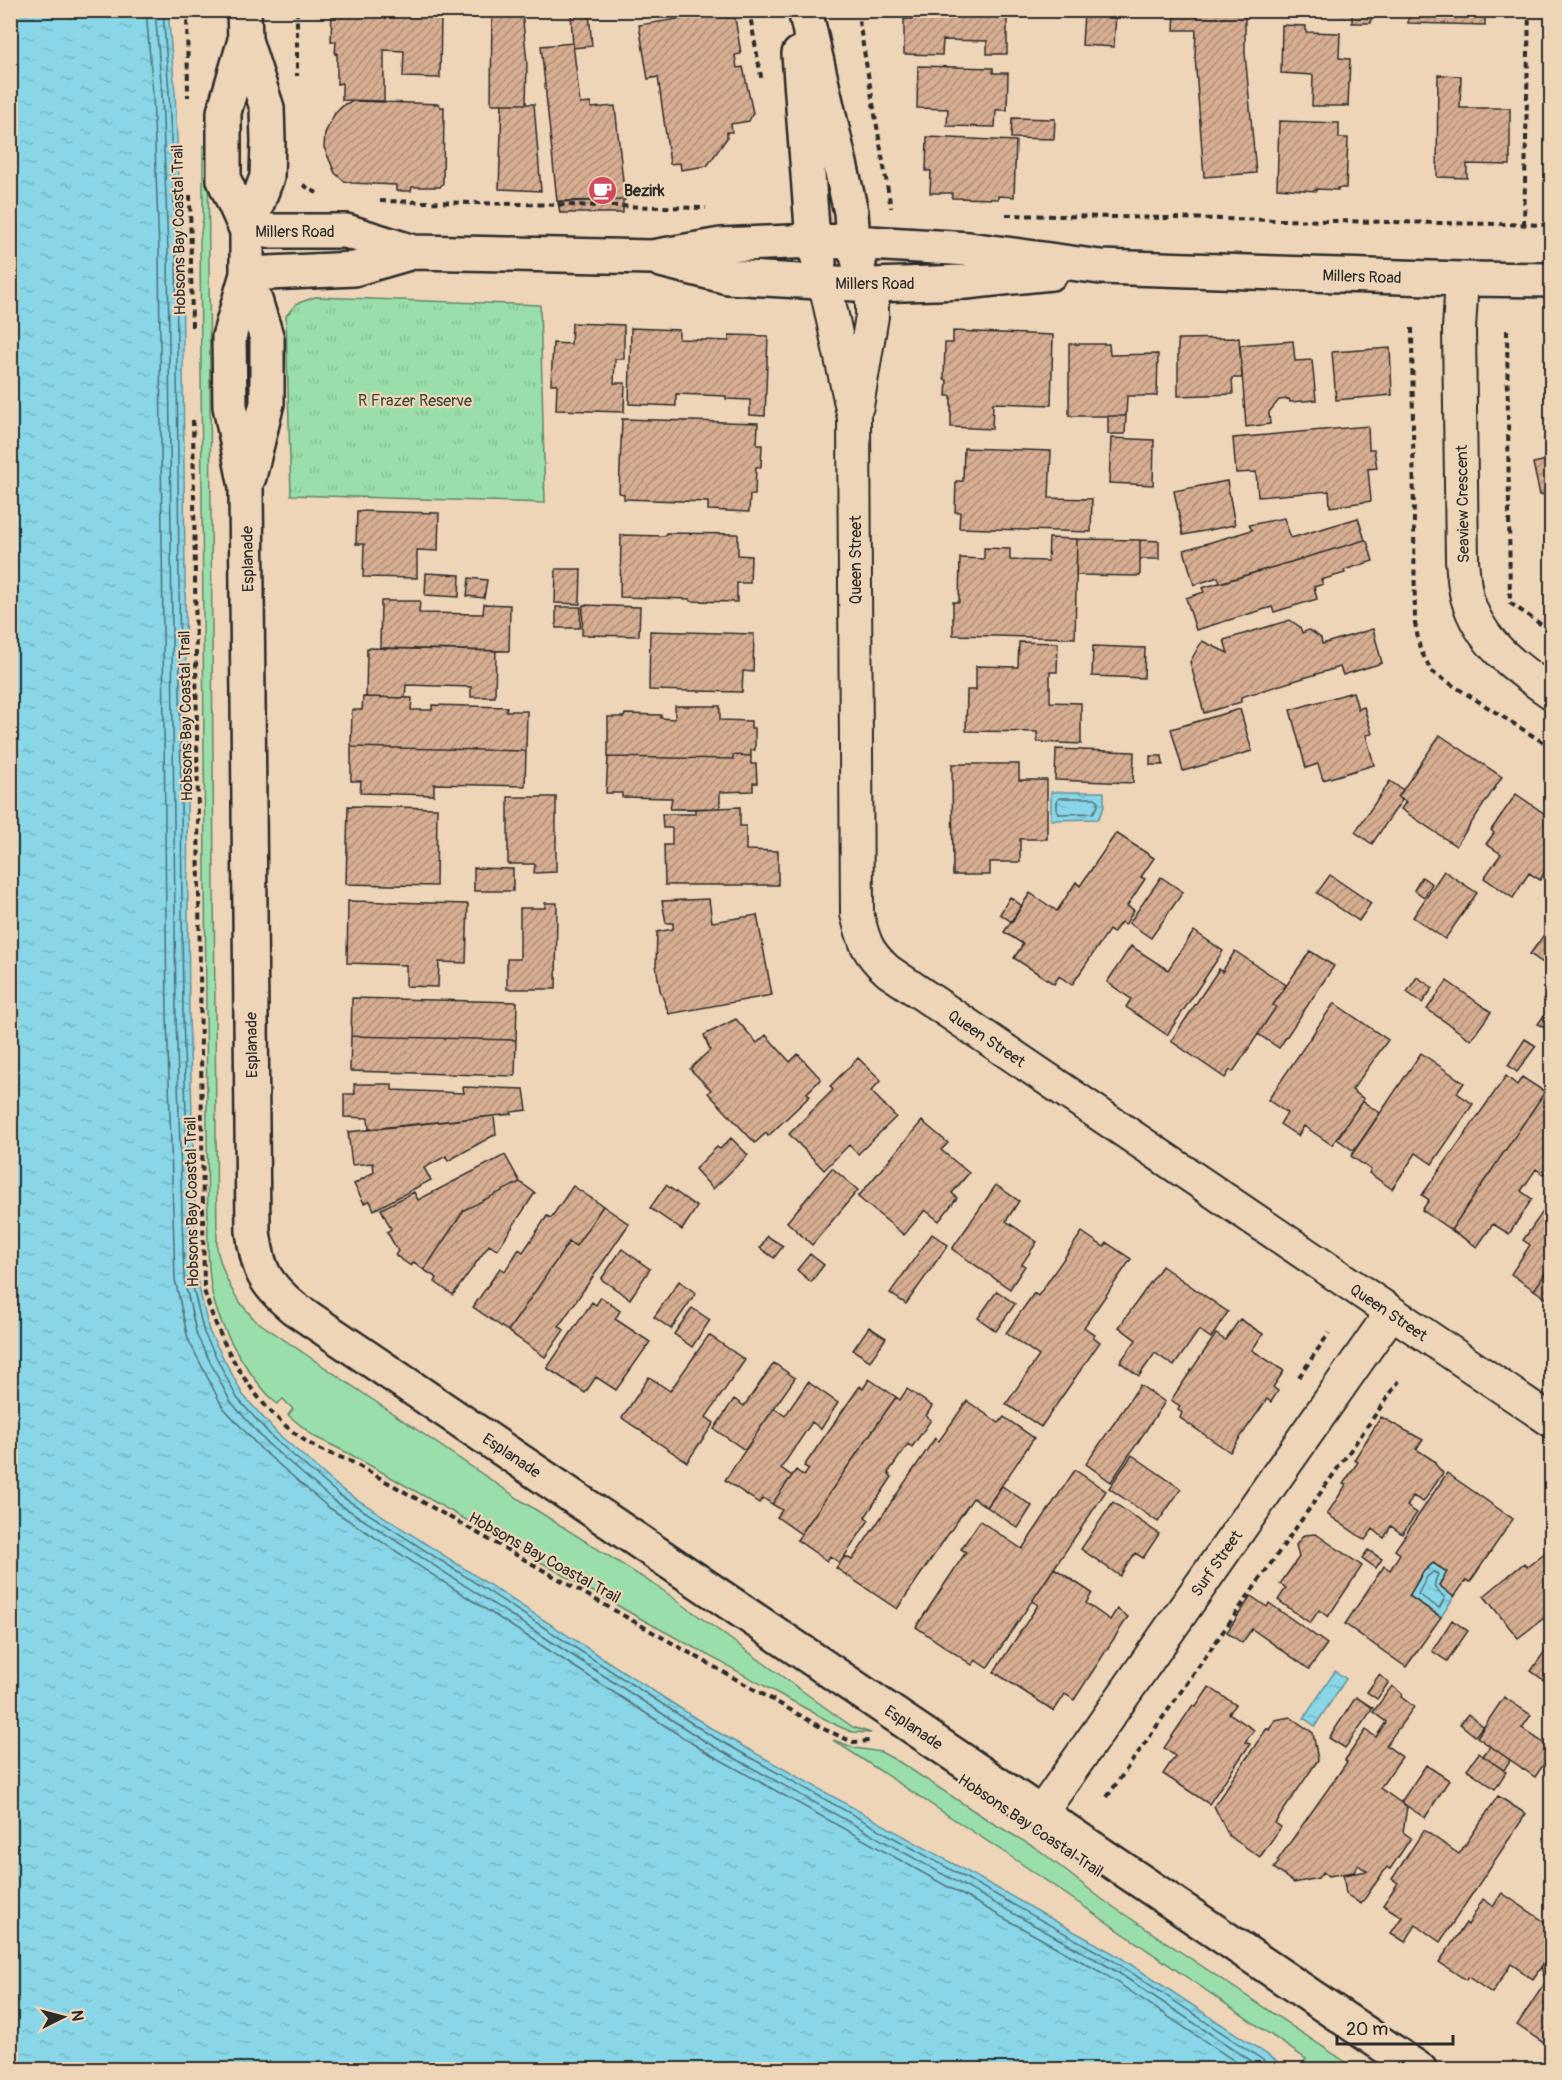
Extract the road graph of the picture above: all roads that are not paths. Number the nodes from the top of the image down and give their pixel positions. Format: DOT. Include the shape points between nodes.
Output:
graph roads {
  1 [pos="796,10"];
  2 [pos="805,10"];
  3 [pos="244,25"];
  4 [pos="852,227"];
  5 [pos="246,231"];
  6 [pos="813,241"];
  7 [pos="413,252"];
  8 [pos="652,257"];
  9 [pos="1100,267"];
  10 [pos="247,274"];
  11 [pos="1551,276"];
  12 [pos="1462,279"];
  13 [pos="825,283"];
  14 [pos="872,285"];
  15 [pos="854,418"];
  16 [pos="1551,693"];
  17 [pos="1390,1313"];
  18 [pos="1551,1421"];
  19 [pos="1041,1813"];
  20 [pos="1420,2070"];
  1 -- 6 [label="street, Queen Street"];
  2 -- 4 [label="street"];
  3 -- 5 [label="street, Esplanade" via="224,112 224,180"];
  3 -- 5 [label="street, Esplanade" via="267,108 268,141 267,177"];
  4 -- 6 [label="street, Millers Road"];
  4 -- 9 [label="street, Millers Road" via="969,249"];
  4 -- 14 [label="street" via="858,263"];
  5 -- 7 [label="street, Millers Road" via="346,231"];
  5 -- 10 [label="street, Esplanade"];
  6 -- 8 [label="street, Millers Road" via="721,245"];
  6 -- 13 [label="street, Queen Street"];
  7 -- 8 [label="street, Millers Road"];
  7 -- 10 [label="street, Millers Road" via="354,269"];
  8 -- 13 [label="street, Millers Road" via="728,277"];
  9 -- 12 [label="street, Millers Road"];
  9 -- 14 [label="street, Millers Road" via="966,282"];
  10 -- 19 [label="street, Esplanade" via="267,339 267,403 246,487 253,1231 263,1276 294,1308"];
  11 -- 12 [label="street, Millers Road"];
  12 -- 16 [label="street, Seaview Crescent" via="1461,560 1467,597 1494,648"];
  13 -- 14 [label="street, Millers Road"];
  13 -- 15 [label="street, Queen Street"];
  14 -- 15 [label="street, Queen Street" via="872,316"];
  15 -- 17 [label="street, Queen Street" via="857,914 864,943 888,971"];
  17 -- 18 [label="street, Queen Street"];
  17 -- 19 [label="street, Surf Street"];
  19 -- 20 [label="street, Esplanade"];
}
